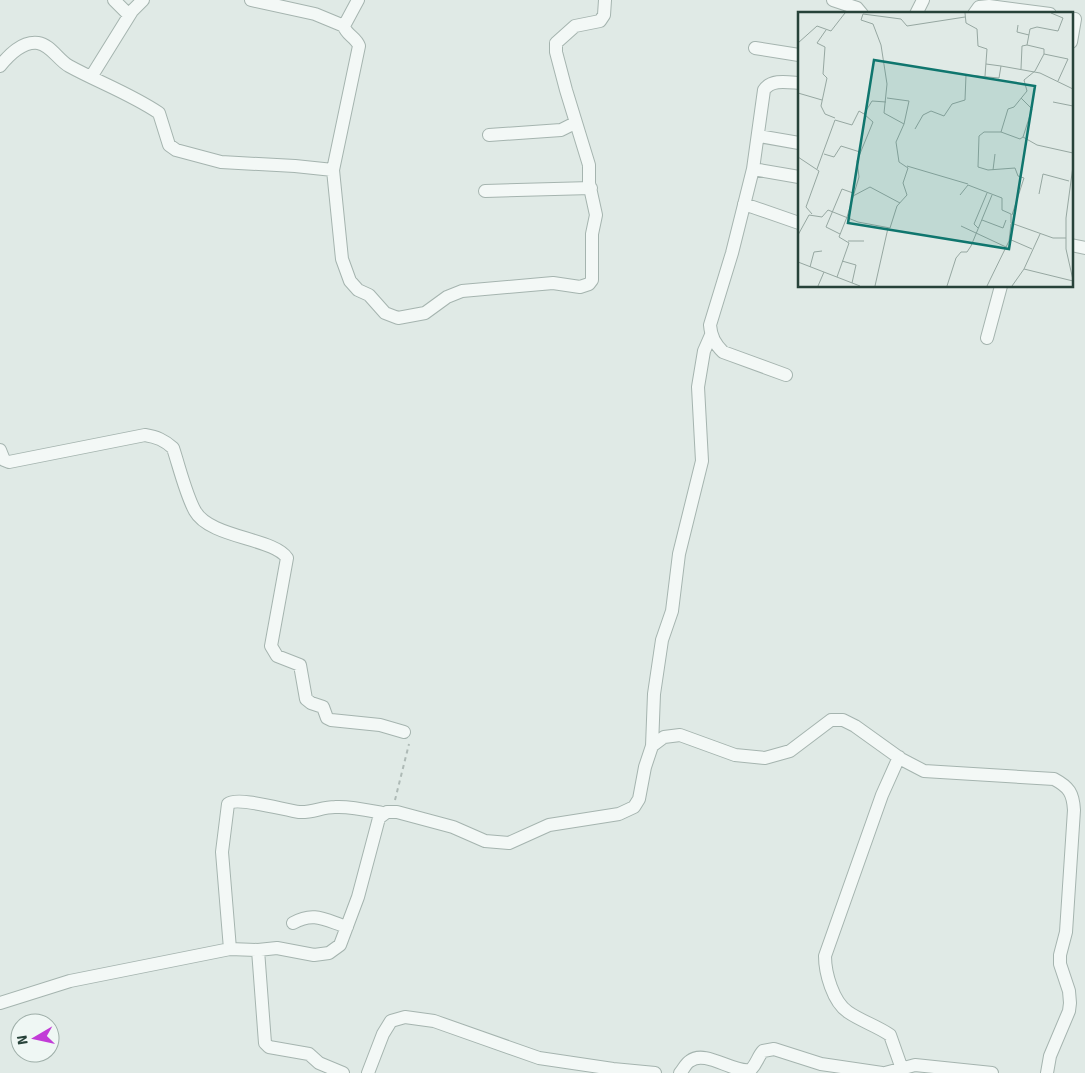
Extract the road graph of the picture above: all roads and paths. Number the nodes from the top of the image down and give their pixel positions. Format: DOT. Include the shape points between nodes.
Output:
graph roads {
  1 [pos="114,0"];
  2 [pos="143,0"];
  3 [pos="251,0"];
  4 [pos="358,0"];
  5 [pos="605,0"];
  6 [pos="833,0"];
  7 [pos="923,0"];
  8 [pos="1024,4"];
  9 [pos="860,12"];
  10 [pos="917,12"];
  11 [pos="975,12"];
  12 [pos="1045,12"];
  13 [pos="129,15"];
  14 [pos="1077,20"];
  15 [pos="344,26"];
  16 [pos="1072,38"];
  17 [pos="755,48"];
  18 [pos="798,55"];
  19 [pos="0,66"];
  20 [pos="92,77"];
  21 [pos="798,82"];
  22 [pos="575,123"];
  23 [pos="489,135"];
  24 [pos="759,136"];
  25 [pos="798,143"];
  26 [pos="753,169"];
  27 [pos="333,170"];
  28 [pos="798,177"];
  29 [pos="591,188"];
  30 [pos="484,190"];
  31 [pos="744,204"];
  32 [pos="798,223"];
  33 [pos="1072,245"];
  34 [pos="1085,248"];
  35 [pos="1000,288"];
  36 [pos="711,335"];
  37 [pos="987,338"];
  38 [pos="786,375"];
  39 [pos="0,450"];
  40 [pos="404,732"];
  41 [pos="652,746"];
  42 [pos="899,758"];
  43 [pos="1080,810"];
  44 [pos="387,812"];
  45 [pos="293,923"];
  46 [pos="347,927"];
  47 [pos="230,949"];
  48 [pos="258,950"];
  49 [pos="0,1003"];
  50 [pos="902,1069"];
  51 [pos="612,1071"];
  52 [pos="342,1073"];
  53 [pos="368,1073"];
  54 [pos="655,1073"];
  55 [pos="680,1073"];
  56 [pos="883,1073"];
  57 [pos="992,1073"];
  58 [pos="1047,1073"];
  1 -- 13 [label="street"];
  2 -- 13 [label="street"];
  3 -- 15 [label="street" via="315,14"];
  4 -- 15 [label="street"];
  5 -- 22 [label="street" via="604,15 600,21 575,26 556,43"];
  6 -- 9 [label="street"];
  7 -- 10 [label="street"];
  8 -- 11 [label="street" via="979,7"];
  8 -- 12 [label="street"];
  13 -- 20 [label="street"];
  14 -- 16 [label="street"];
  15 -- 27 [label="street" via="359,46"];
  17 -- 18 [label="street"];
  19 -- 20 [label="street" via="17,48 40,43 67,65"];
  20 -- 27 [label="street" via="159,113 169,144 176,150 221,162"];
  21 -- 24 [label="street" via="767,85 761,100"];
  22 -- 23 [label="street" via="561,130"];
  22 -- 29 [label="street" via="589,165"];
  24 -- 25 [label="street"];
  24 -- 26 [label="street"];
  26 -- 28 [label="street"];
  26 -- 31 [label="street"];
  27 -- 29 [label="street" via="342,259 350,281 385,313 398,318 425,313 447,297 462,291 553,283 586,287 592,280 592,234 596,215"];
  29 -- 30 [label="street"];
  31 -- 32 [label="street"];
  31 -- 36 [label="street" via="715,305"];
  33 -- 34 [label="street"];
  35 -- 37 [label="street"];
  36 -- 38 [label="street" via="723,352"];
  36 -- 41 [label="street" via="704,351 698,387 702,461 678,554 672,611 662,640 654,694"];
  39 -- 40 [label="street" via="4,460 9,462 145,435 167,442 173,448 194,511 203,520 280,551 287,558 272,646 277,656 300,665 306,699 324,707 327,718 331,720 380,724"];
  40 -- 44 [label="path" via="409,734 410,740"];
  41 -- 42 [label="street" via="664,737 680,735 735,755 765,758 790,751 831,720 843,720"];
  41 -- 44 [label="street" via="639,799 634,807 618,814 549,825 508,843 485,841 453,827"];
  42 -- 43 [label="street" via="924,771 1054,779 1067,786"];
  42 -- 50 [label="street" via="874,818 825,963 829,983 847,1011 890,1035"];
  43 -- 58 [label="street" via="1066,932 1060,955 1069,991 1069,1012 1050,1056"];
  44 -- 46 [label="street" via="379,818"];
  44 -- 47 [label="street" via="333,807 299,812 244,800 230,801 222,852"];
  45 -- 46 [label="street" via="305,916 313,916"];
  46 -- 48 [label="street" via="340,944 329,953 314,956 277,948"];
  47 -- 48 [label="street"];
  47 -- 49 [label="street" via="70,981"];
  48 -- 52 [label="street" via="264,1043 269,1047 309,1054 319,1063"];
  50 -- 56 [label="street"];
  50 -- 57 [label="street" via="922,1066"];
  51 -- 53 [label="street" via="539,1058 434,1021 406,1017 391,1021"];
  51 -- 54 [label="street"];
  55 -- 56 [label="street" via="690,1061 701,1058 746,1071 753,1067 763,1051 774,1049 821,1064"];
}
